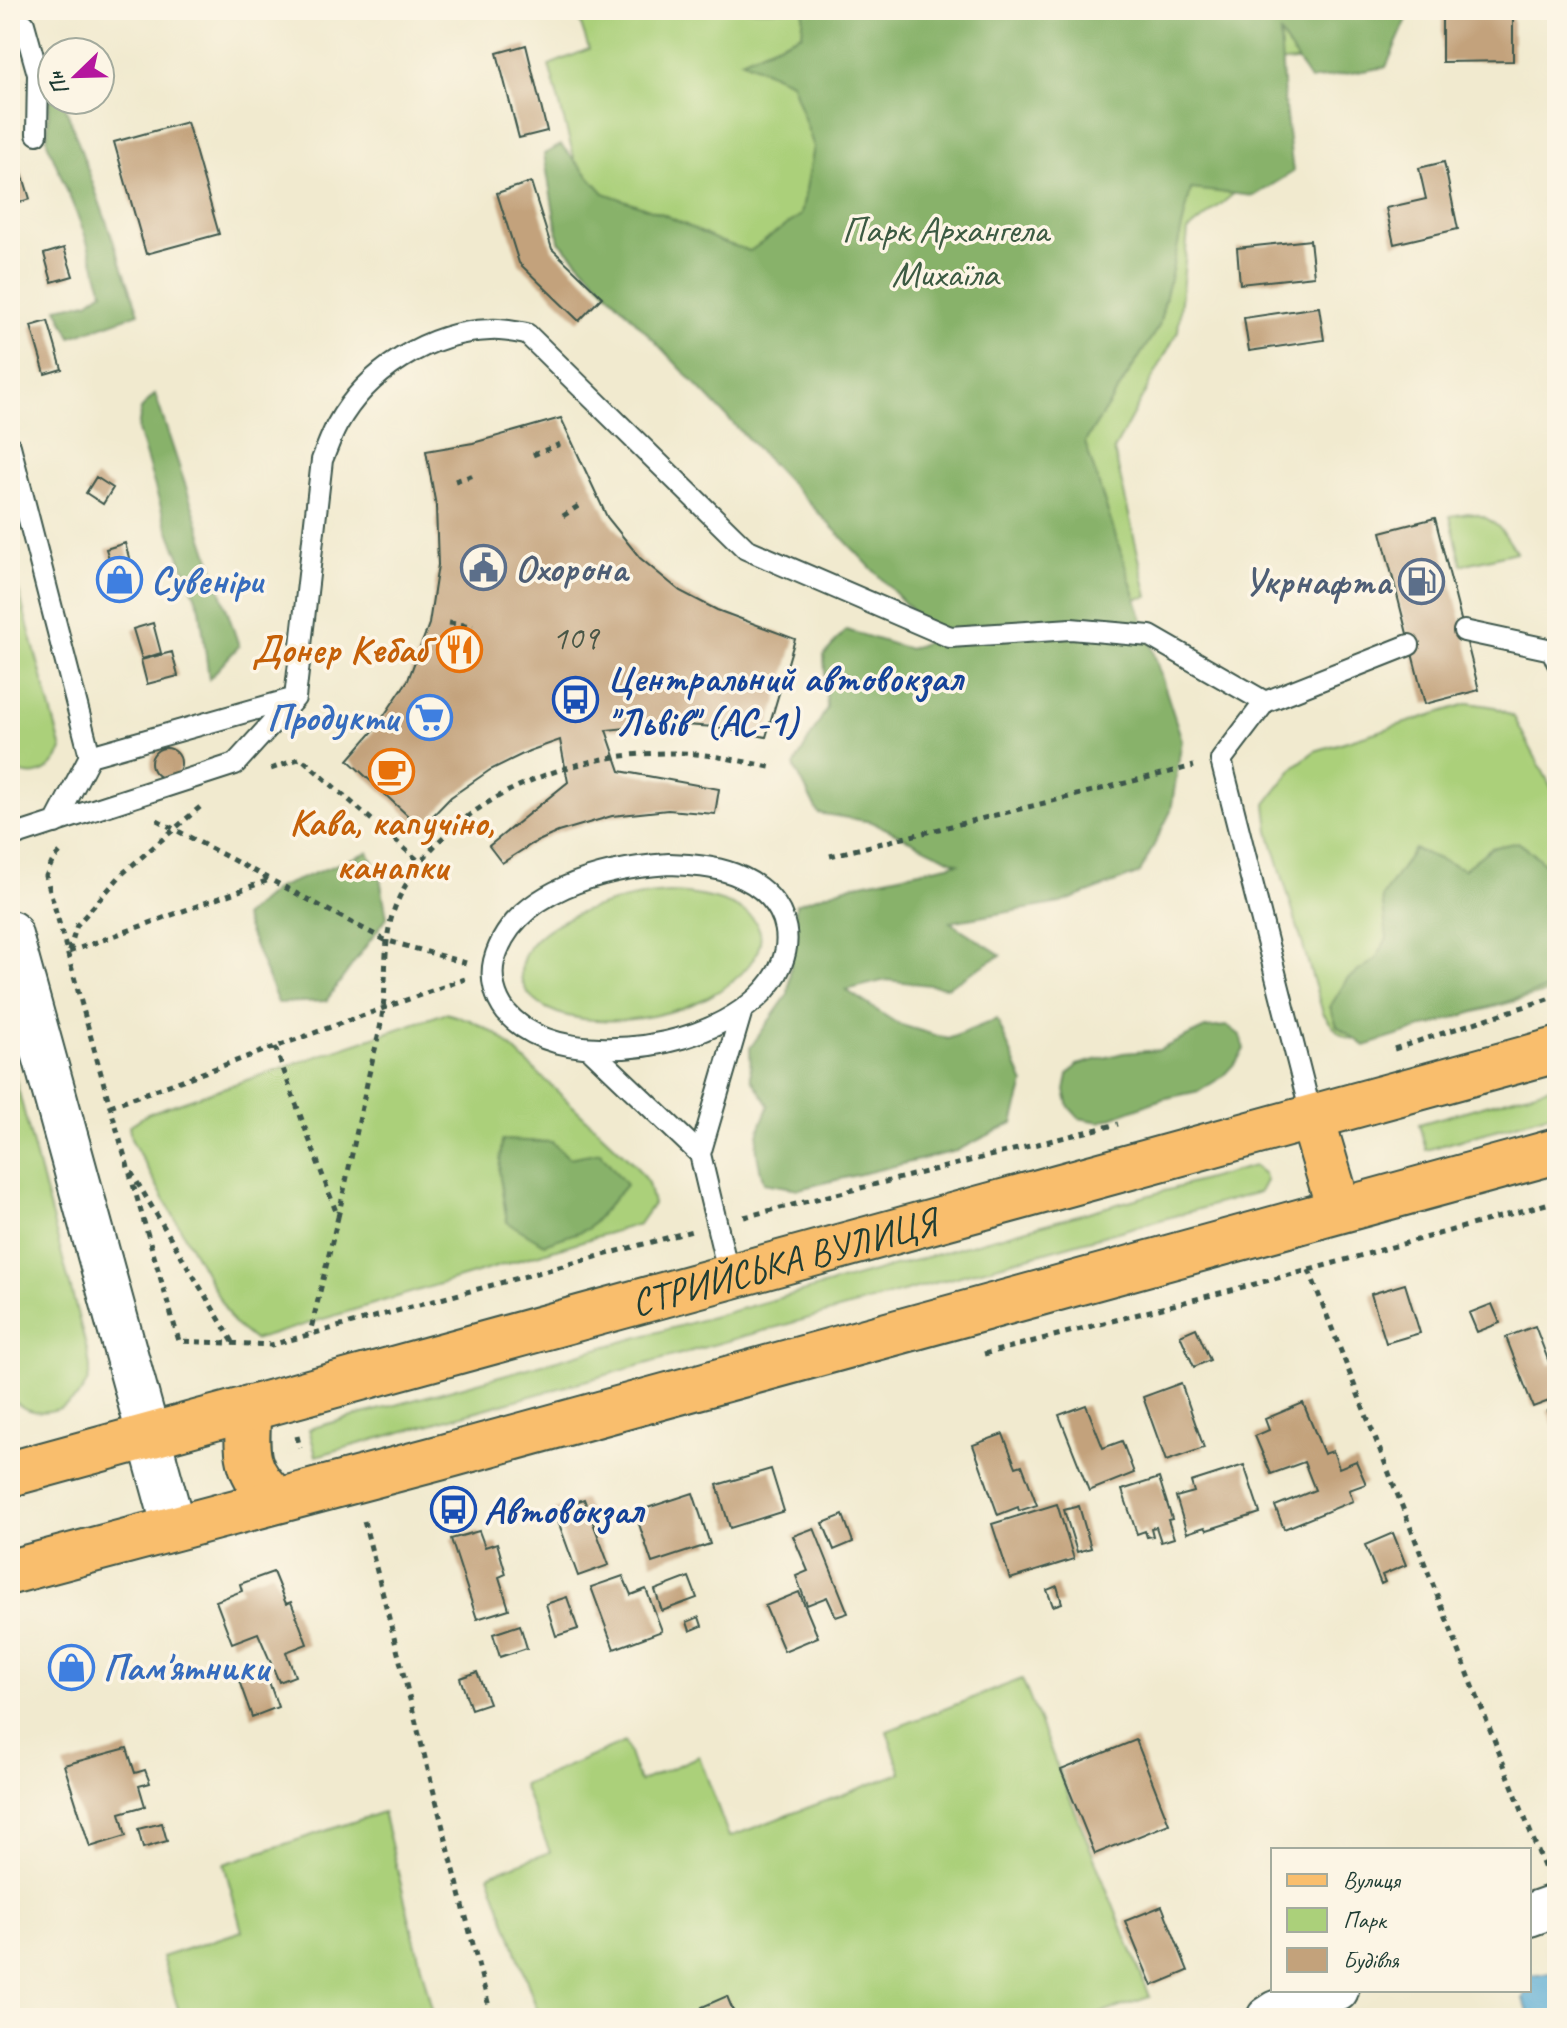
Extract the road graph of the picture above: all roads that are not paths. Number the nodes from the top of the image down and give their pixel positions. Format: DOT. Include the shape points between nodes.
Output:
graph roads {
  1 [pos="10,21"];
  2 [pos="37,134"];
  3 [pos="10,446"];
  4 [pos="1464,631"];
  5 [pos="1409,645"];
  6 [pos="1557,662"];
  7 [pos="295,698"];
  8 [pos="1265,702"];
  9 [pos="90,756"];
  10 [pos="55,823"];
  11 [pos="10,837"];
  12 [pos="10,932"];
  13 [pos="742,1010"];
  14 [pos="589,1048"];
  15 [pos="1557,1050"];
  16 [pos="1312,1118"];
  17 [pos="1557,1151"];
  18 [pos="700,1154"];
  19 [pos="1339,1209"];
  20 [pos="729,1276"];
  21 [pos="249,1408"];
  22 [pos="148,1435"];
  23 [pos="10,1474"];
  24 [pos="278,1500"];
  25 [pos="174,1528"];
  26 [pos="10,1571"];
  27 [pos="1551,1887"];
  28 [pos="1531,1912"];
  29 [pos="1332,1992"];
  30 [pos="1275,2016"];
  1 -- 2 [label="lane" via="24,24 38,74"];
  3 -- 9 [label="lane"];
  4 -- 6 [label="lane" via="1552,650"];
  5 -- 8 [label="lane"];
  7 -- 8 [label="lane" via="322,460 336,426 360,393 403,357 446,337 492,330 527,334 746,549 950,637 1071,629 1150,636"];
  7 -- 9 [label="lane"];
  7 -- 10 [label="lane" via="235,764"];
  8 -- 16 [label="lane" via="1221,760"];
  9 -- 10 [label="lane"];
  10 -- 11 [label="lane"];
  12 -- 22 [label="street"];
  13 -- 14 [label="lane" via="680,1038"];
  13 -- 14 [label="lane" via="782,966 787,947 780,908 746,879 713,868 669,864 622,869 578,882 539,903 509,930 493,966 493,986 513,1020 548,1040"];
  13 -- 18 [label="lane"];
  14 -- 18 [label="lane"];
  15 -- 16 [label="main road, СТРИЙСЬКА ВУЛИЦЯ"];
  16 -- 19 [label="main road"];
  16 -- 20 [label="main road, СТРИЙСЬКА ВУЛИЦЯ"];
  17 -- 19 [label="main road"];
  18 -- 20 [label="lane"];
  19 -- 24 [label="main road"];
  20 -- 21 [label="main road, СТРИЙСЬКА ВУЛИЦЯ"];
  21 -- 22 [label="main road, СТРИЙСЬКА ВУЛИЦЯ"];
  21 -- 24 [label="main road" via="249,1464 261,1488"];
  22 -- 23 [label="main road, СТРИЙСЬКА ВУЛИЦЯ"];
  22 -- 25 [label="street"];
  24 -- 25 [label="main road"];
  25 -- 26 [label="main road"];
  27 -- 28 [label="street"];
  29 -- 30 [label="street"];
}
